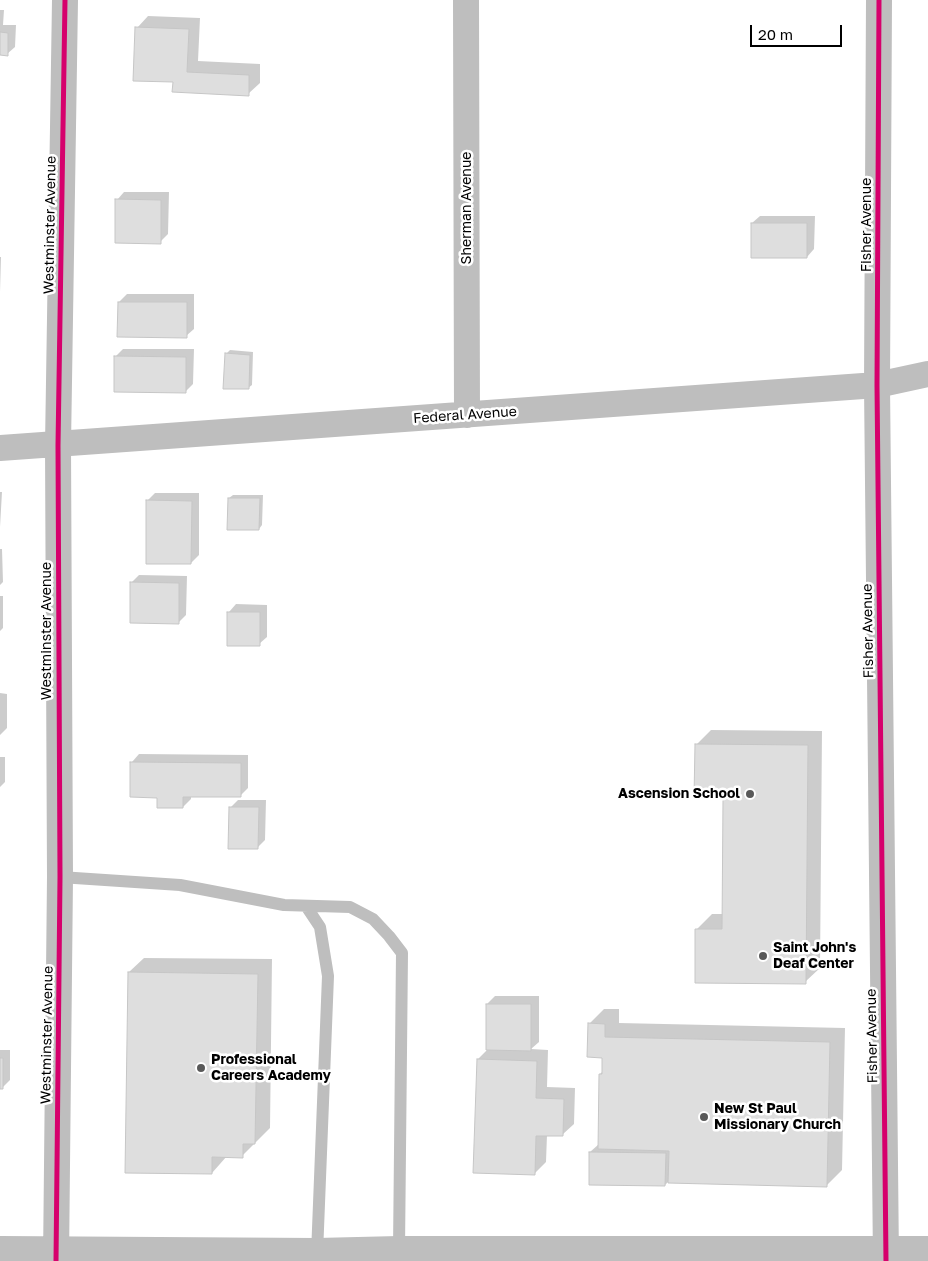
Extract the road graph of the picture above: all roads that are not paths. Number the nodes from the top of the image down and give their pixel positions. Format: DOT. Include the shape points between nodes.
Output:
graph roads {
  1 [pos="65,0"];
  2 [pos="466,0"];
  3 [pos="878,0"];
  4 [pos="928,374"];
  5 [pos="878,385"];
  6 [pos="467,415"];
  7 [pos="58,445"];
  8 [pos="0,448"];
  9 [pos="60,877"];
  10 [pos="306,906"];
  11 [pos="0,1249"];
  12 [pos="399,1249"];
  13 [pos="928,1249"];
  14 [pos="56,1255"];
  15 [pos="886,1255"];
  16 [pos="317,1256"];
  1 -- 7 [label="street, Westminster Avenue"];
  2 -- 6 [label="street, Sherman Avenue"];
  3 -- 5 [label="street, Fisher Avenue"];
  4 -- 5 [label="street, Federal Avenue"];
  5 -- 6 [label="street, Federal Avenue"];
  5 -- 15 [label="street, Fisher Avenue"];
  6 -- 7 [label="street, Federal Avenue"];
  7 -- 8 [label="street, Federal Avenue"];
  7 -- 9 [label="street, Westminster Avenue"];
  9 -- 10 [label="lane" via="180,885 284,905"];
  9 -- 14 [label="street, Westminster Avenue"];
  10 -- 12 [label="lane" via="350,908 373,919 402,953"];
  10 -- 16 [label="lane" via="320,927 328,976"];
  11 -- 14 [label="street"];
  12 -- 15 [label="street"];
  12 -- 16 [label="street"];
  13 -- 15 [label="street"];
  14 -- 16 [label="street"];
}
